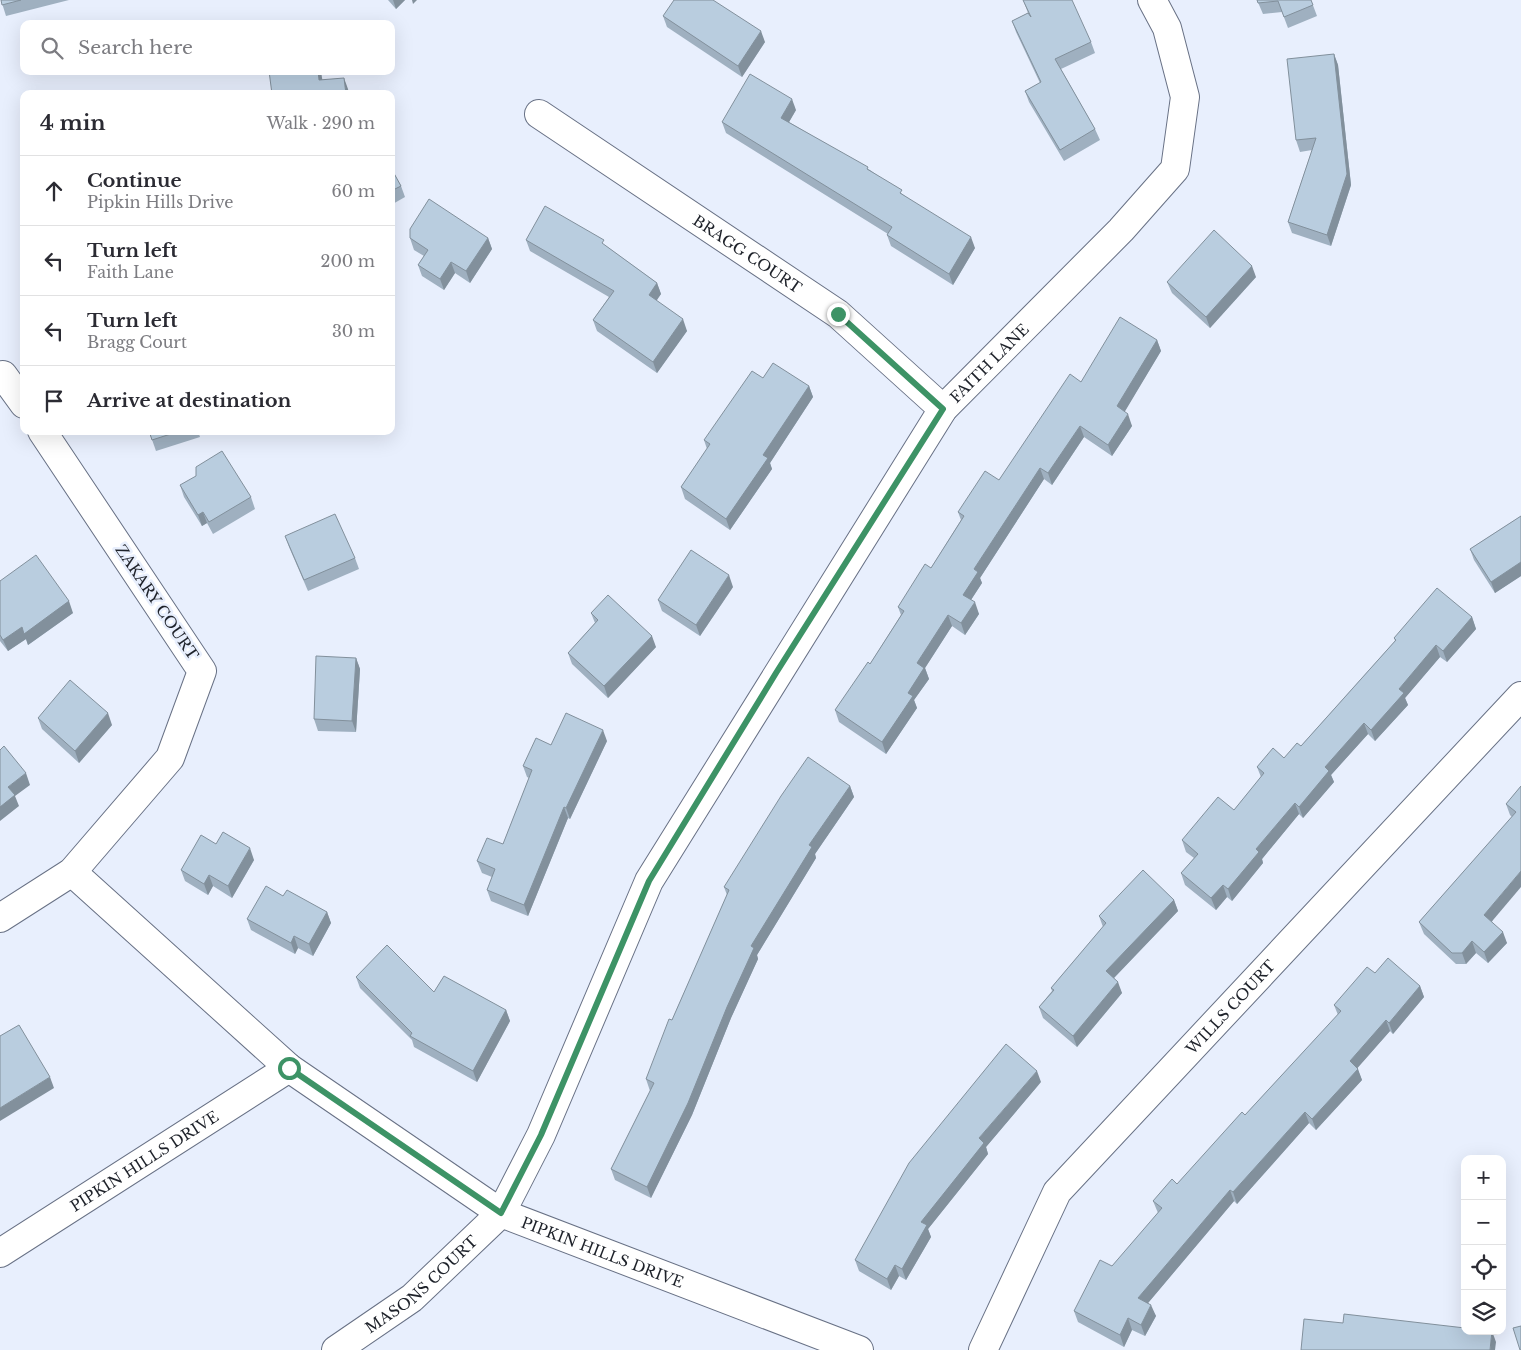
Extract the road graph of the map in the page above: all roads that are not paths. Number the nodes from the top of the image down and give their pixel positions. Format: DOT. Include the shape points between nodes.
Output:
graph roads {
  1 [pos="1152,0"];
  2 [pos="539,114"];
  3 [pos="4,375"];
  4 [pos="20,398"];
  5 [pos="943,409"];
  6 [pos="45,435"];
  7 [pos="1521,696"];
  8 [pos="72,872"];
  9 [pos="0,918"];
  10 [pos="289,1068"];
  11 [pos="501,1213"];
  12 [pos="0,1253"];
  13 [pos="336,1350"];
  14 [pos="859,1350"];
  15 [pos="983,1350"];
  1 -- 5 [label="street, FAITH LANE" via="1167,28 1185,97 1175,169 1121,230"];
  2 -- 5 [label="street, BRAGG COURT" via="838,314"];
  3 -- 4 [label="street"];
  5 -- 11 [label="street, FAITH LANE" via="649,881 541,1135"];
  6 -- 8 [label="street, ZAKARY COURT" via="202,671 170,758"];
  7 -- 15 [label="street, WILLS COURT" via="1057,1192"];
  8 -- 9 [label="street"];
  8 -- 10 [label="street, PIPKIN HILLS DRIVE"];
  10 -- 11 [label="street, PIPKIN HILLS DRIVE"];
  10 -- 12 [label="street, PIPKIN HILLS DRIVE"];
  11 -- 13 [label="street, MASONS COURT" via="412,1298"];
  11 -- 14 [label="street, PIPKIN HILLS DRIVE"];
}
